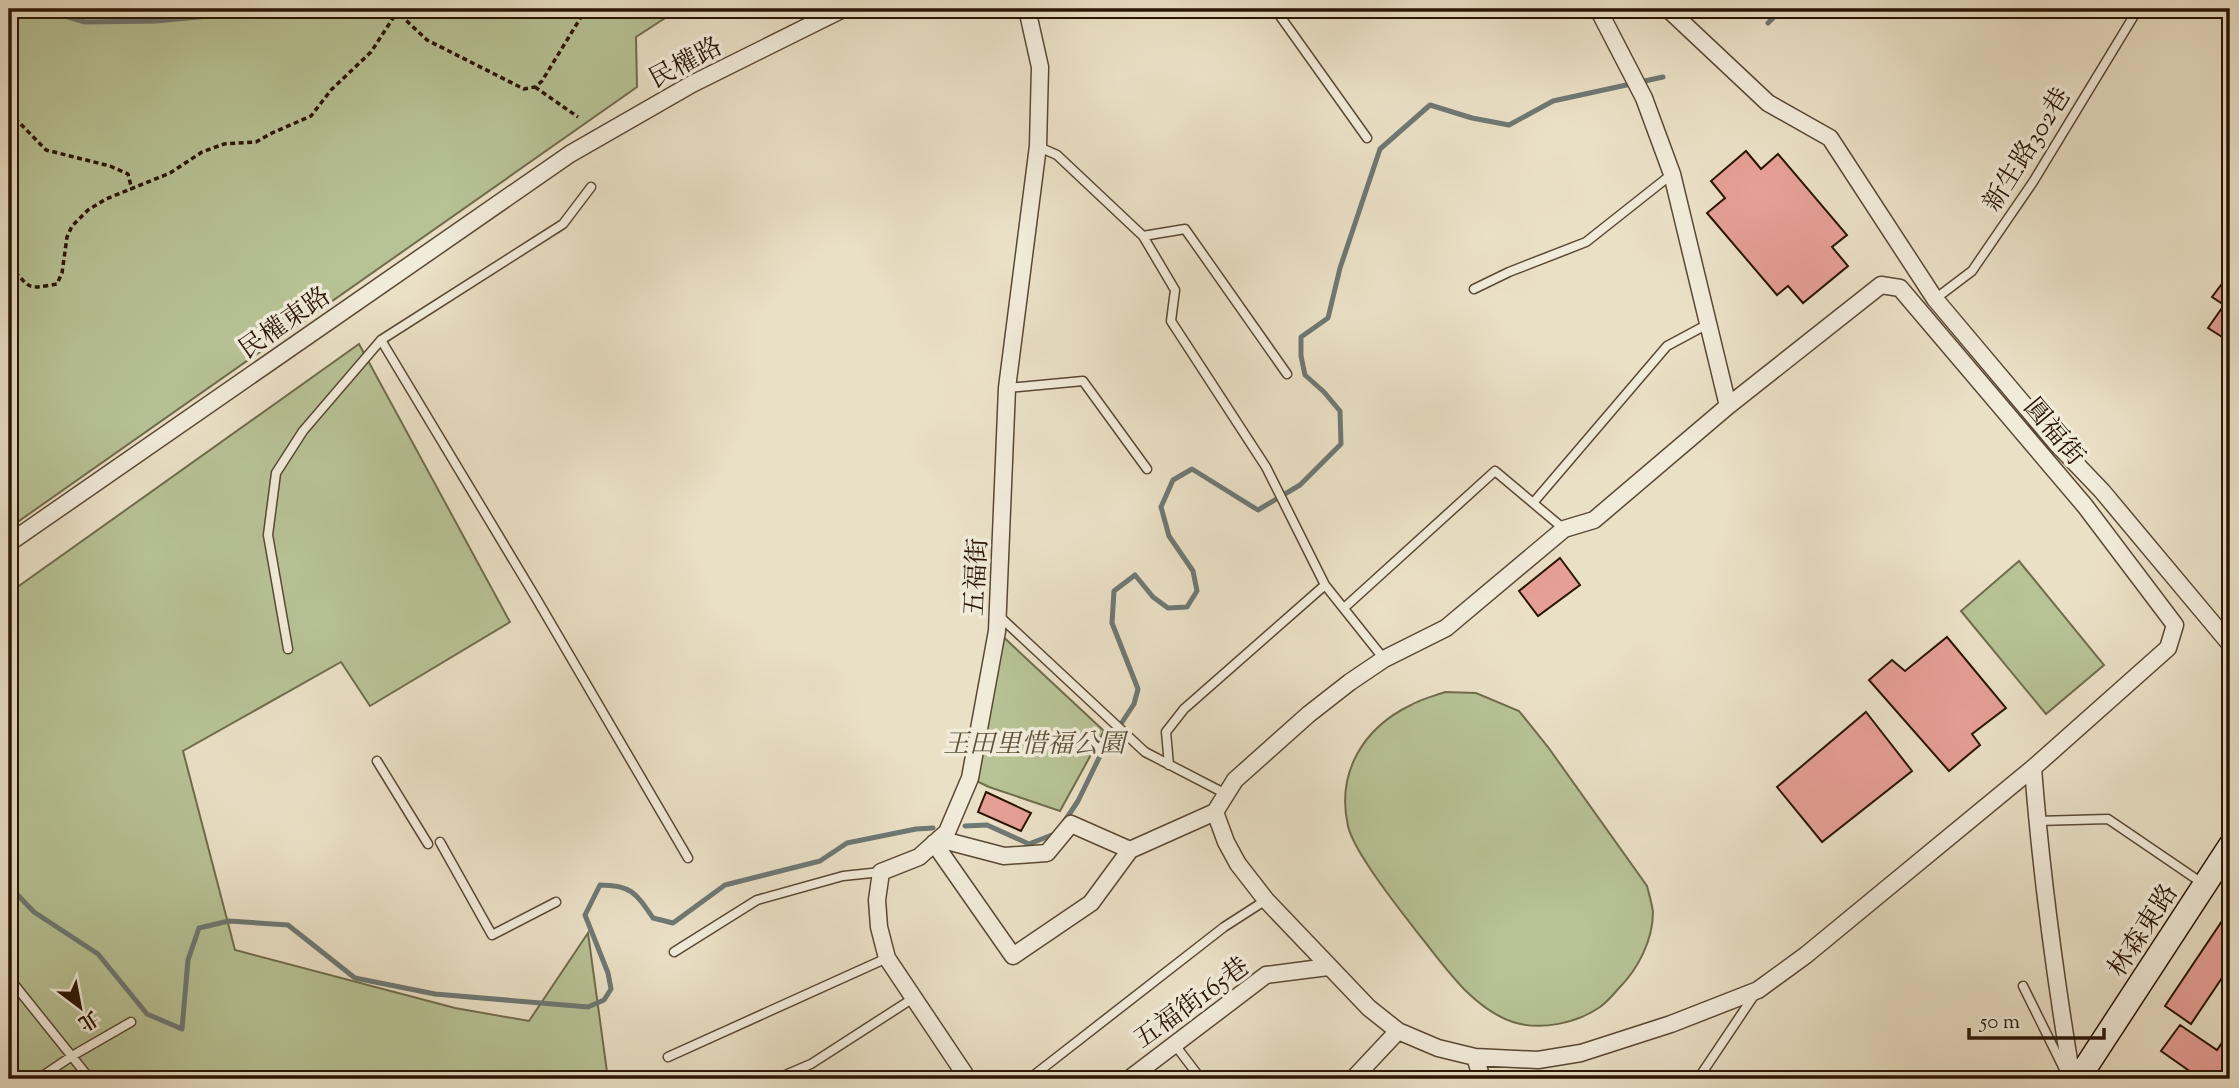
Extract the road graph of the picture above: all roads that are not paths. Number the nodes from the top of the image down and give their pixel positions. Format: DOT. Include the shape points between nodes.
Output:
graph roads {
  1 [pos="844,9"];
  2 [pos="1027,9"];
  3 [pos="1275,9"];
  4 [pos="1598,9"];
  5 [pos="1668,9"];
  6 [pos="2138,9"];
  7 [pos="1367,138"];
  8 [pos="588,143"];
  9 [pos="1038,146"];
  10 [pos="1672,174"];
  11 [pos="591,187"];
  12 [pos="1143,236"];
  13 [pos="1474,289"];
  14 [pos="1935,299"];
  15 [pos="1708,324"];
  16 [pos="381,340"];
  17 [pos="1287,374"];
  18 [pos="1007,388"];
  19 [pos="1728,406"];
  20 [pos="1147,469"];
  21 [pos="1533,503"];
  22 [pos="1564,529"];
  23 [pos="9,543"];
  24 [pos="1325,585"];
  25 [pos="1344,608"];
  26 [pos="998,615"];
  27 [pos="2230,644"];
  28 [pos="288,649"];
  29 [pos="1384,659"];
  30 [pos="377,761"];
  31 [pos="1169,765"];
  32 [pos="2033,768"];
  33 [pos="1226,794"];
  34 [pos="1215,812"];
  35 [pos="2037,821"];
  36 [pos="937,841"];
  37 [pos="440,842"];
  38 [pos="428,844"];
  39 [pos="2230,846"];
  40 [pos="1130,850"];
  41 [pos="688,858"];
  42 [pos="881,872"];
  43 [pos="2205,884"];
  44 [pos="1266,900"];
  45 [pos="556,902"];
  46 [pos="674,952"];
  47 [pos="887,958"];
  48 [pos="1328,967"];
  49 [pos="9,978"];
  50 [pos="2023,986"];
  51 [pos="1758,990"];
  52 [pos="915,997"];
  53 [pos="131,1022"];
  54 [pos="1398,1031"];
  55 [pos="1175,1045"];
  56 [pos="72,1056"];
  57 [pos="668,1057"];
  58 [pos="1475,1057"];
  59 [pos="38,1079"];
  60 [pos="90,1079"];
  61 [pos="776,1079"];
  62 [pos="968,1079"];
  63 [pos="1029,1079"];
  64 [pos="1129,1079"];
  65 [pos="1201,1079"];
  66 [pos="1353,1079"];
  67 [pos="1482,1079"];
  68 [pos="1698,1079"];
  69 [pos="2070,1079"];
  70 [pos="2078,1079"];
  1 -- 8 [label="street, 民權路" via="692,84"];
  2 -- 9 [label="street, 五福街" via="1040,67"];
  3 -- 7 [label="lane"];
  4 -- 10 [label="street" via="1644,98"];
  5 -- 14 [label="street, 圓福街" via="1768,103 1830,138"];
  6 -- 14 [label="lane, 新生路302巷" via="2033,182 1972,271"];
  8 -- 23 [label="street, 民權東路"];
  9 -- 12 [label="lane" via="1057,155"];
  9 -- 18 [label="street, 五福街"];
  10 -- 13 [label="lane" via="1586,242"];
  10 -- 15 [label="street"];
  11 -- 16 [label="lane" via="563,224"];
  12 -- 17 [label="lane" via="1185,229"];
  12 -- 24 [label="lane" via="1175,290 1171,321 1266,467"];
  14 -- 27 [label="street, 圓福街"];
  15 -- 19 [label="street"];
  15 -- 21 [label="lane" via="1667,345"];
  16 -- 28 [label="lane" via="303,431 276,473 268,535"];
  16 -- 41 [label="lane"];
  18 -- 20 [label="lane" via="1083,381"];
  18 -- 26 [label="street, 五福街"];
  19 -- 22 [label="street" via="1594,520"];
  19 -- 32 [label="street, 圓福街" via="1881,285 1900,288 1977,377 2085,506 2175,625 2168,648"];
  21 -- 22 [label="lane"];
  21 -- 25 [label="lane" via="1495,471"];
  22 -- 29 [label="street" via="1446,628"];
  24 -- 25 [label="lane"];
  24 -- 31 [label="lane" via="1184,709 1166,732"];
  25 -- 29 [label="lane"];
  26 -- 31 [label="lane" via="1145,752"];
  26 -- 36 [label="street, 五福街" via="970,778 947,832"];
  29 -- 33 [label="street" via="1309,714 1235,780"];
  30 -- 38 [label="lane"];
  31 -- 33 [label="lane"];
  32 -- 35 [label="street"];
  32 -- 51 [label="street"];
  33 -- 34 [label="street"];
  34 -- 40 [label="street"];
  34 -- 44 [label="street" via="1238,864"];
  35 -- 43 [label="lane" via="2108,819"];
  35 -- 69 [label="street"];
  36 -- 40 [label="street" via="1004,856 1047,853 1071,824"];
  36 -- 40 [label="street" via="1013,957 1091,903"];
  36 -- 42 [label="street, 五福街" via="919,857"];
  37 -- 45 [label="lane" via="492,935"];
  39 -- 43 [label="main road, 林森東路"];
  42 -- 46 [label="lane" via="843,876 757,900"];
  42 -- 47 [label="street" via="877,900"];
  43 -- 70 [label="main road, 林森東路"];
  44 -- 48 [label="street"];
  44 -- 63 [label="lane" via="1224,927"];
  47 -- 52 [label="street"];
  47 -- 57 [label="lane"];
  48 -- 54 [label="street"];
  48 -- 55 [label="street, 五福街165巷" via="1266,975"];
  49 -- 56 [label="lane"];
  50 -- 69 [label="lane"];
  51 -- 58 [label="street" via="1581,1053 1538,1060"];
  51 -- 68 [label="lane"];
  52 -- 61 [label="lane" via="811,1064"];
  52 -- 62 [label="street"];
  53 -- 56 [label="lane"];
  54 -- 58 [label="street"];
  54 -- 66 [label="street"];
  55 -- 64 [label="street, 五福街165巷"];
  55 -- 65 [label="lane"];
  56 -- 59 [label="lane"];
  56 -- 60 [label="lane"];
  58 -- 67 [label="street"];
}
